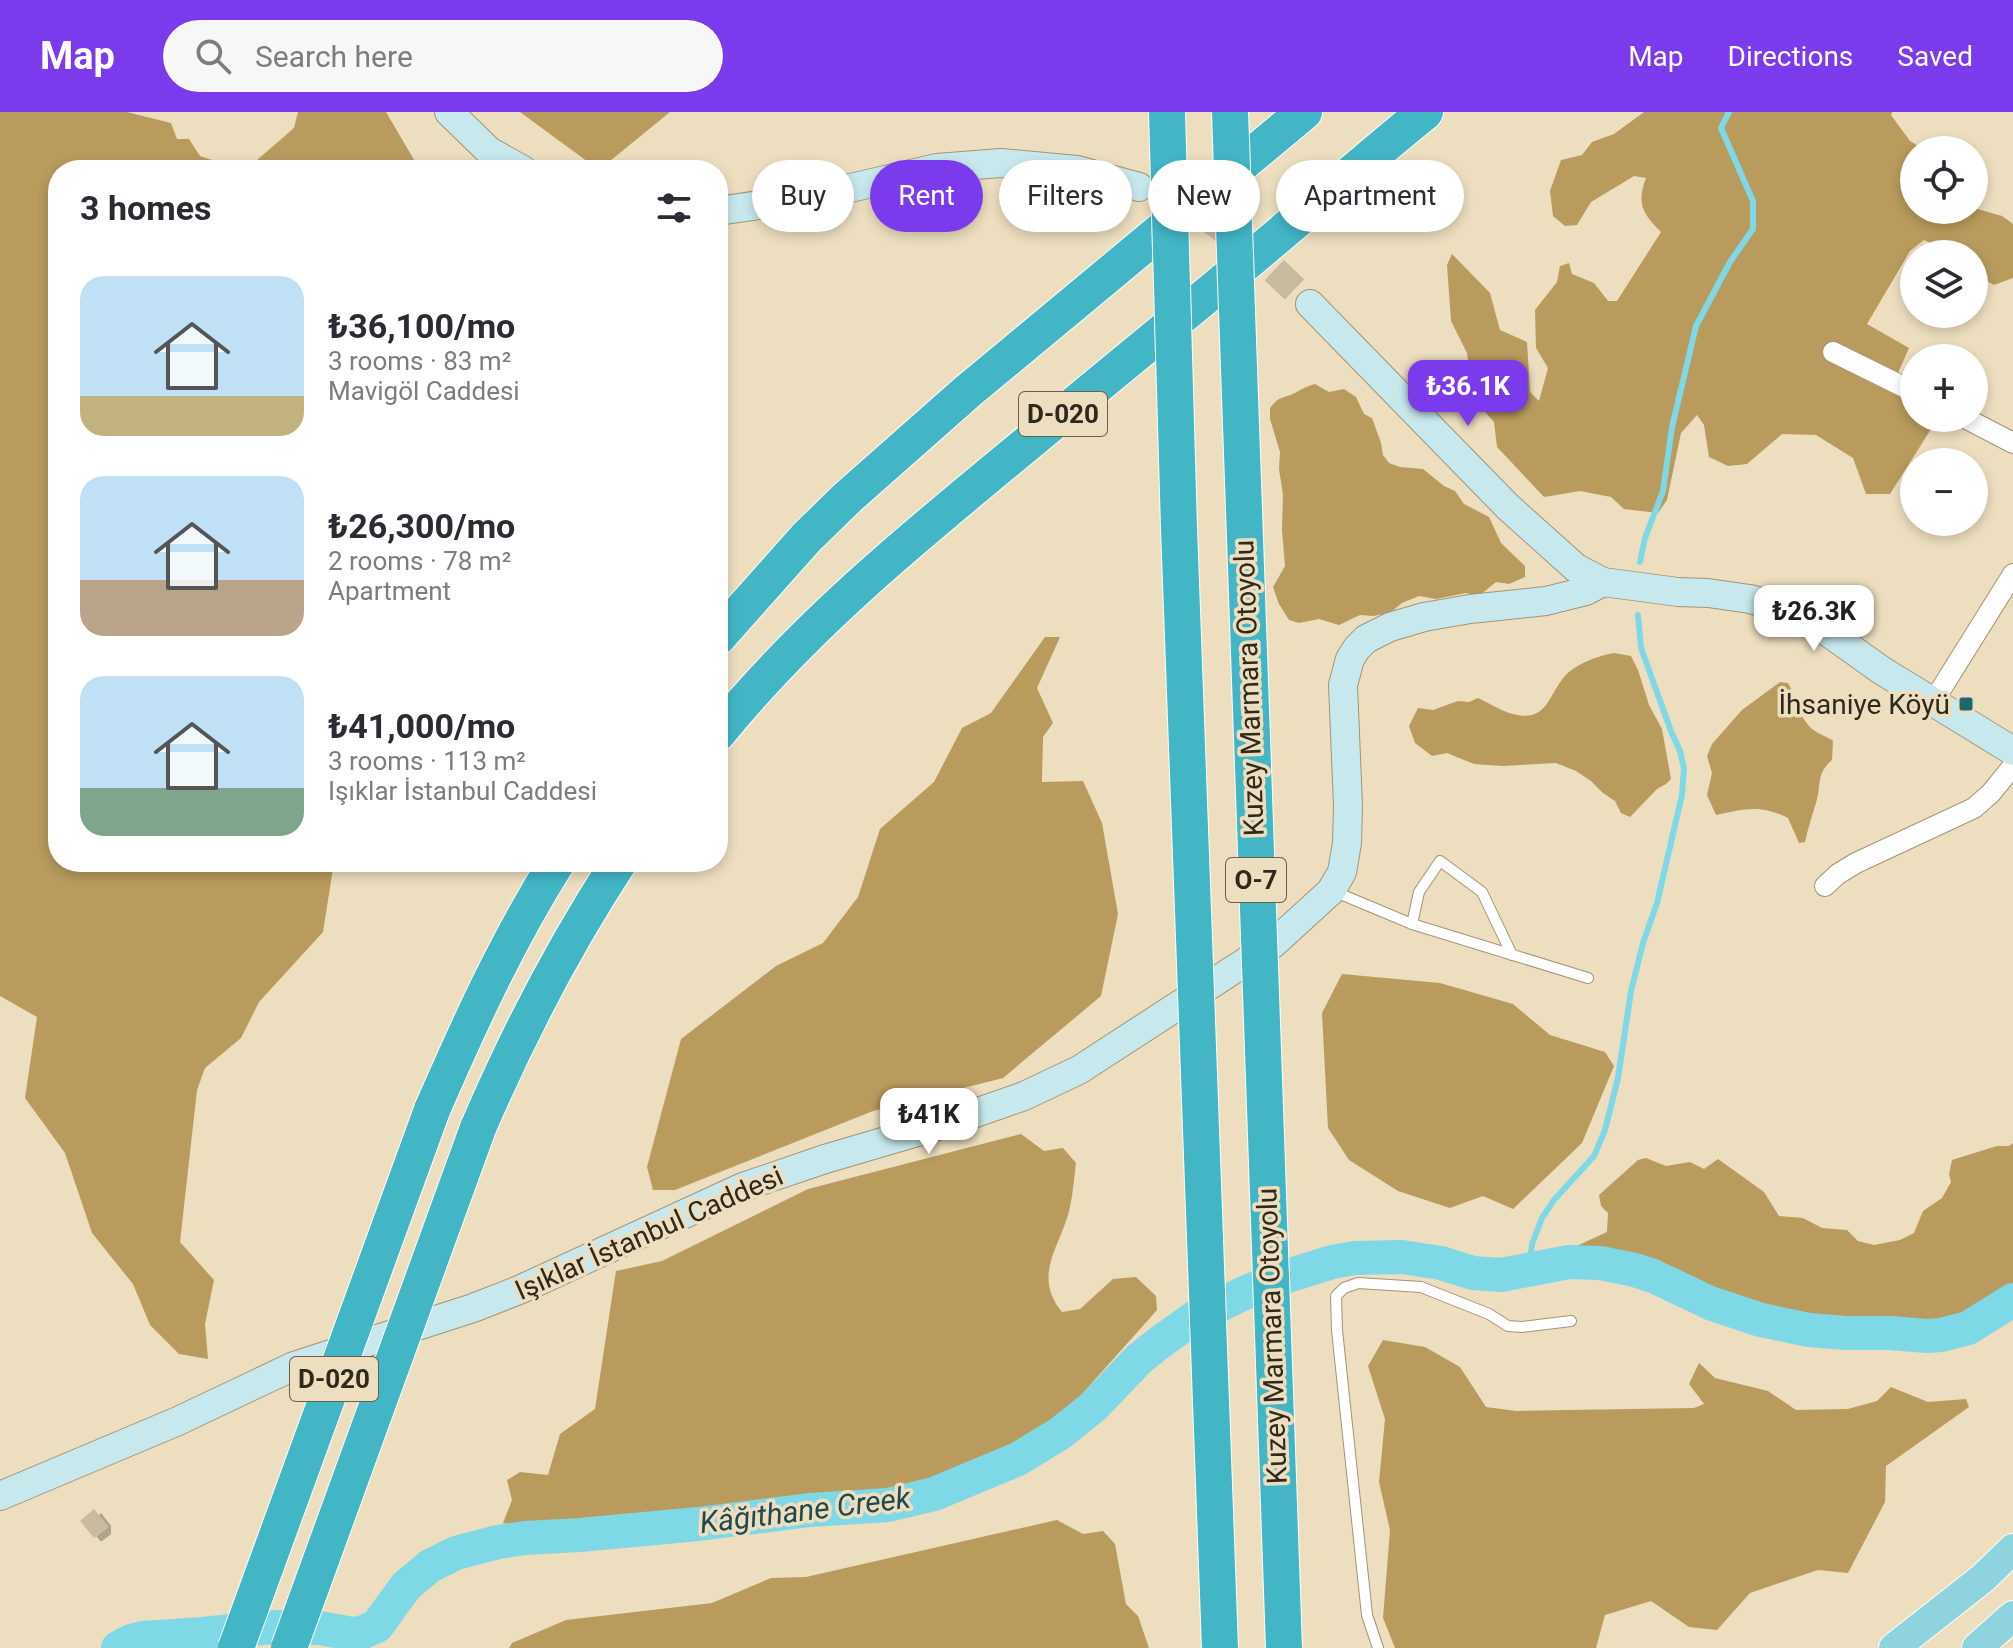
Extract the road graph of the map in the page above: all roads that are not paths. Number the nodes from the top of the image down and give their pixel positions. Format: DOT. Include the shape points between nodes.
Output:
graph roads {
  1 [pos="449,112"];
  2 [pos="1167,112"];
  3 [pos="1230,112"];
  4 [pos="1304,112"];
  5 [pos="1425,112"];
  6 [pos="505,160"];
  7 [pos="1139,187"];
  8 [pos="728,210"];
  9 [pos="1310,304"];
  10 [pos="1833,352"];
  11 [pos="1900,385"];
  12 [pos="1988,430"];
  13 [pos="2013,443"];
  14 [pos="2013,574"];
  15 [pos="1603,582"];
  16 [pos="728,626"];
  17 [pos="1933,702"];
  18 [pos="728,721"];
  19 [pos="2013,751"];
  20 [pos="2013,766"];
  21 [pos="551,872"];
  22 [pos="612,872"];
  23 [pos="1825,886"];
  24 [pos="1331,891"];
  25 [pos="1412,924"];
  26 [pos="1512,955"];
  27 [pos="1588,978"];
  28 [pos="1571,1321"];
  29 [pos="0,1496"];
  30 [pos="2013,1549"];
  31 [pos="2013,1616"];
  32 [pos="236,1648"];
  33 [pos="289,1648"];
  34 [pos="1220,1648"];
  35 [pos="1284,1648"];
  36 [pos="1378,1648"];
  37 [pos="1894,1648"];
  38 [pos="1977,1648"];
  1 -- 6 [label="street"];
  2 -- 34 [label="highway, O-7, bridge"];
  3 -- 35 [label="highway, Kuzey Marmara Otoyolu / O-7, bridge"];
  4 -- 16 [label="highway, D-020" via="871,477 806,538"];
  5 -- 18 [label="highway, D-020" via="876,571"];
  7 -- 8 [label="street" via="1077,170 1001,163 937,168 807,198"];
  9 -- 15 [label="street" via="1508,507 1576,568"];
  10 -- 11 [label="street"];
  12 -- 13 [label="street"];
  14 -- 17 [label="street"];
  15 -- 17 [label="street" via="1750,599 1785,609 1818,625"];
  15 -- 24 [label="street, Işıklar İstanbul Caddesi" via="1546,601 1424,617 1390,627 1357,648 1343,685 1347,843 1342,872"];
  17 -- 19 [label="street"];
  20 -- 23 [label="street" via="1974,808 1856,863"];
  21 -- 32 [label="highway, D-020, bridge" via="502,958 432,1110"];
  22 -- 33 [label="highway, D-020, bridge" via="542,991 478,1128"];
  24 -- 25 [label="lane"];
  24 -- 29 [label="street, Işıklar İstanbul Caddesi" via="1273,944 1054,1083 743,1187 519,1290 294,1366"];
  25 -- 26 [label="lane"];
  25 -- 26 [label="lane" via="1419,892 1440,861 1482,892"];
  26 -- 27 [label="lane"];
  28 -- 36 [label="lane" via="1508,1326 1421,1287 1358,1283 1336,1296 1367,1615"];
  30 -- 37 [label="main road"];
  31 -- 38 [label="main road"];
}
